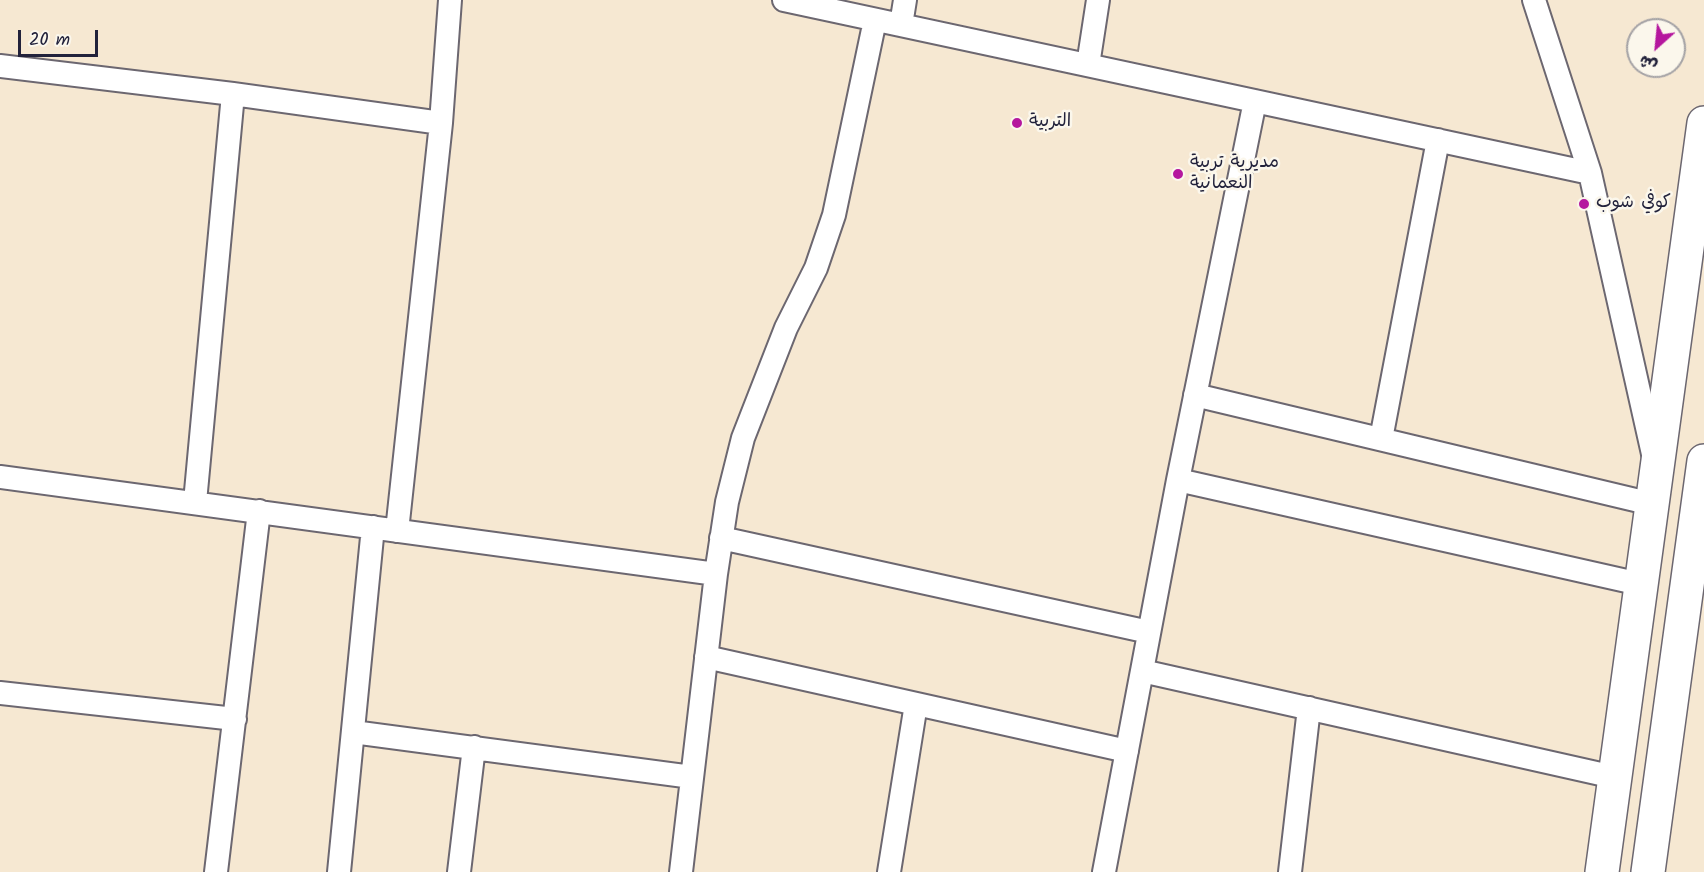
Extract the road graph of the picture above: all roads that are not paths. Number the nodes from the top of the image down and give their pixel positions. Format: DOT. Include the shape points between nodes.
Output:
graph roads {
  1 [pos="450,0"];
  2 [pos="784,0"];
  3 [pos="905,0"];
  4 [pos="1098,0"];
  5 [pos="1534,0"];
  6 [pos="875,20"];
  7 [pos="901,25"];
  8 [pos="1088,65"];
  9 [pos="0,66"];
  10 [pos="233,94"];
  11 [pos="1255,101"];
  12 [pos="441,123"];
  13 [pos="1704,123"];
  14 [pos="1438,140"];
  15 [pos="1590,173"];
  16 [pos="1195,395"];
  17 [pos="1381,440"];
  18 [pos="1704,461"];
  19 [pos="1657,470"];
  20 [pos="0,477"];
  21 [pos="1178,480"];
  22 [pos="195,502"];
  23 [pos="1652,504"];
  24 [pos="259,511"];
  25 [pos="373,527"];
  26 [pos="397,531"];
  27 [pos="721,538"];
  28 [pos="1698,552"];
  29 [pos="716,574"];
  30 [pos="1640,584"];
  31 [pos="1149,632"];
  32 [pos="706,657"];
  33 [pos="1142,671"];
  34 [pos="0,693"];
  35 [pos="916,704"];
  36 [pos="1309,708"];
  37 [pos="235,719"];
  38 [pos="353,732"];
  39 [pos="474,747"];
  40 [pos="1127,751"];
  41 [pos="693,777"];
  42 [pos="1614,777"];
  43 [pos="216,872"];
  44 [pos="339,872"];
  45 [pos="459,872"];
  46 [pos="681,872"];
  47 [pos="889,872"];
  48 [pos="1104,872"];
  49 [pos="1290,872"];
  50 [pos="1602,872"];
  51 [pos="1648,872"];
  1 -- 12 [label="street"];
  2 -- 6 [label="street"];
  3 -- 7 [label="street"];
  4 -- 8 [label="street"];
  5 -- 15 [label="street"];
  6 -- 7 [label="street"];
  6 -- 27 [label="street" via="834,215 816,268 786,328 743,438"];
  7 -- 8 [label="street"];
  8 -- 11 [label="street"];
  9 -- 10 [label="street"];
  10 -- 12 [label="street"];
  10 -- 22 [label="street"];
  11 -- 14 [label="street"];
  11 -- 16 [label="street"];
  12 -- 26 [label="street"];
  13 -- 19 [label="main road"];
  14 -- 15 [label="street"];
  14 -- 17 [label="street"];
  15 -- 19 [label="street"];
  16 -- 17 [label="street"];
  16 -- 21 [label="street"];
  17 -- 23 [label="street"];
  18 -- 28 [label="main road"];
  19 -- 23 [label="main road"];
  20 -- 22 [label="street"];
  21 -- 30 [label="street"];
  21 -- 31 [label="street"];
  22 -- 24 [label="street"];
  23 -- 30 [label="main road"];
  24 -- 25 [label="street"];
  24 -- 37 [label="street"];
  25 -- 26 [label="street"];
  25 -- 38 [label="street"];
  26 -- 29 [label="street"];
  27 -- 29 [label="street"];
  27 -- 31 [label="street"];
  28 -- 51 [label="main road"];
  29 -- 32 [label="street"];
  30 -- 42 [label="main road"];
  31 -- 33 [label="street"];
  32 -- 35 [label="street"];
  32 -- 41 [label="street"];
  33 -- 36 [label="street"];
  33 -- 40 [label="street"];
  34 -- 37 [label="street"];
  35 -- 40 [label="street"];
  35 -- 47 [label="street"];
  36 -- 42 [label="street"];
  36 -- 49 [label="street"];
  37 -- 43 [label="street"];
  38 -- 39 [label="street"];
  38 -- 44 [label="street"];
  39 -- 41 [label="street"];
  39 -- 45 [label="street"];
  40 -- 48 [label="street"];
  41 -- 46 [label="street"];
  42 -- 50 [label="main road"];
}
